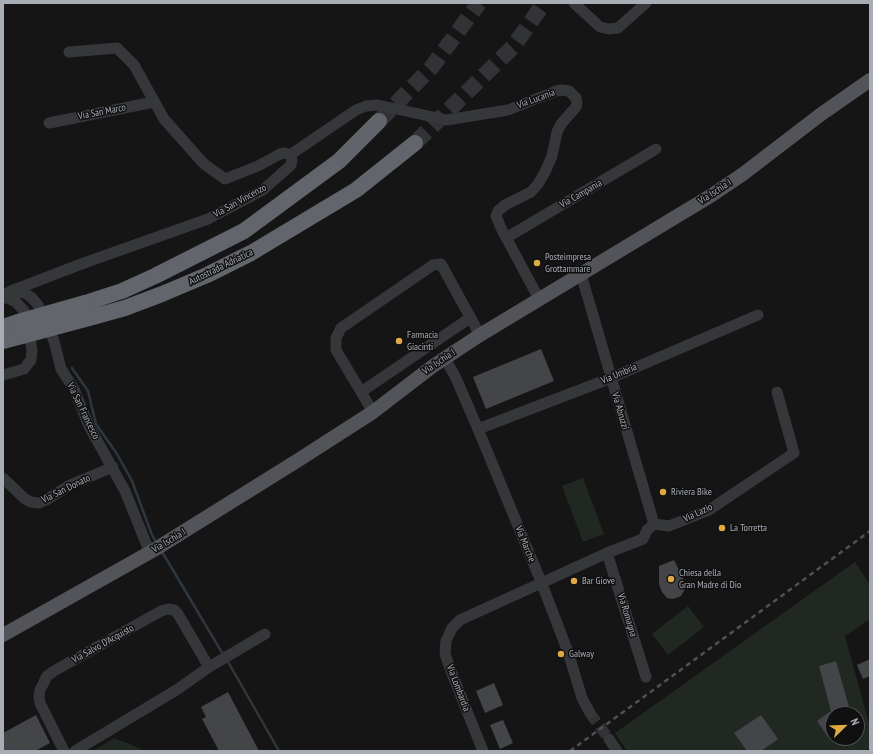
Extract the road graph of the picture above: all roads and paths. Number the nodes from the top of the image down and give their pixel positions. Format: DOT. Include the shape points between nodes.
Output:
graph roads {
  1 [pos="574,3"];
  2 [pos="646,3"];
  3 [pos="69,52"];
  4 [pos="870,80"];
  5 [pos="154,102"];
  6 [pos="378,121"];
  7 [pos="49,123"];
  8 [pos="415,143"];
  9 [pos="656,149"];
  10 [pos="290,155"];
  11 [pos="506,238"];
  12 [pos="581,274"];
  13 [pos="6,295"];
  14 [pos="539,299"];
  15 [pos="87,311"];
  16 [pos="758,315"];
  17 [pos="470,318"];
  18 [pos="14,328"];
  19 [pos="480,335"];
  20 [pos="3,341"];
  21 [pos="448,356"];
  22 [pos="3,376"];
  23 [pos="611,378"];
  24 [pos="362,392"];
  25 [pos="778,392"];
  26 [pos="373,412"];
  27 [pos="478,429"];
  28 [pos="113,467"];
  29 [pos="3,478"];
  30 [pos="654,524"];
  31 [pos="157,549"];
  32 [pos="607,553"];
  33 [pos="542,584"];
  34 [pos="265,634"];
  35 [pos="3,635"];
  36 [pos="209,667"];
  37 [pos="646,677"];
  38 [pos="590,713"];
  39 [pos="609,739"];
  40 [pos="64,751"];
  41 [pos="76,751"];
  42 [pos="482,751"];
  43 [pos="617,751"];
  1 -- 2 [label="street" via="600,27 609,29 618,28"];
  3 -- 5 [label="street" via="117,48 134,66"];
  4 -- 12 [label="main road, Via Ischia I" via="712,195"];
  5 -- 7 [label="street, Via San Marco"];
  5 -- 10 [label="street" via="164,119 204,164 225,179 280,154"];
  6 -- 15 [label="highway, Autostrada Adriatica" via="339,161 244,231"];
  8 -- 15 [label="highway, Autostrada Adriatica" via="356,190 251,253 125,308"];
  9 -- 11 [label="street, Via Campania"];
  10 -- 11 [label="street, Via Lucania" via="356,110 366,106 378,105 447,120 508,110 556,91 569,91 577,102 576,108 561,124 552,156 538,184 531,192 498,211 496,216"];
  10 -- 13 [label="street, Via San Vincenzo" via="291,165 263,190 208,219 84,263"];
  11 -- 14 [label="street, Via Lucania"];
  12 -- 14 [label="main road, Via Ischia I"];
  12 -- 23 [label="street, Via Abruzzi"];
  13 -- 22 [label="street" via="24,311 32,350 31,360 24,369"];
  13 -- 28 [label="street, Via San Francesco" via="30,296 38,305 54,341 61,369 74,389 89,426"];
  14 -- 19 [label="main road, Via Ischia I"];
  15 -- 18 [label="highway, Autostrada Adriatica, bridge"];
  16 -- 23 [label="street, Via Umbria"];
  17 -- 19 [label="street"];
  17 -- 24 [label="street"];
  17 -- 24 [label="street" via="441,264 433,265 341,328 336,338 336,350"];
  18 -- 20 [label="highway, Autostrada Adriatica"];
  19 -- 21 [label="main road, Via Ischia I"];
  21 -- 26 [label="main road, Via Ischia I"];
  21 -- 27 [label="street, Via Marche" via="448,364"];
  23 -- 27 [label="street, Via Umbria"];
  23 -- 30 [label="street, Via Abruzzi"];
  24 -- 26 [label="street"];
  25 -- 30 [label="street, Via Lazio" via="794,453 709,510 669,526"];
  26 -- 31 [label="main road, Via Ischia I"];
  27 -- 33 [label="street, Via Marche"];
  28 -- 29 [label="street, Via San Donato" via="70,485 39,503 25,499"];
  28 -- 31 [label="street, Via San Francesco"];
  30 -- 32 [label="street" via="643,539"];
  31 -- 35 [label="main road, Via Ischia I"];
  32 -- 33 [label="street"];
  32 -- 37 [label="street, Via Romagna"];
  33 -- 38 [label="street, Via Marche" via="568,652 582,698"];
  33 -- 42 [label="street, Via Lombardia" via="460,620 452,628 446,641 445,654"];
  34 -- 36 [label="street"];
  36 -- 40 [label="street, Via Salvo D'Acquisto" via="178,614 168,609 54,671 45,679 39,697"];
  36 -- 41 [label="street" via="178,689"];
  39 -- 43 [label="street"];
}
